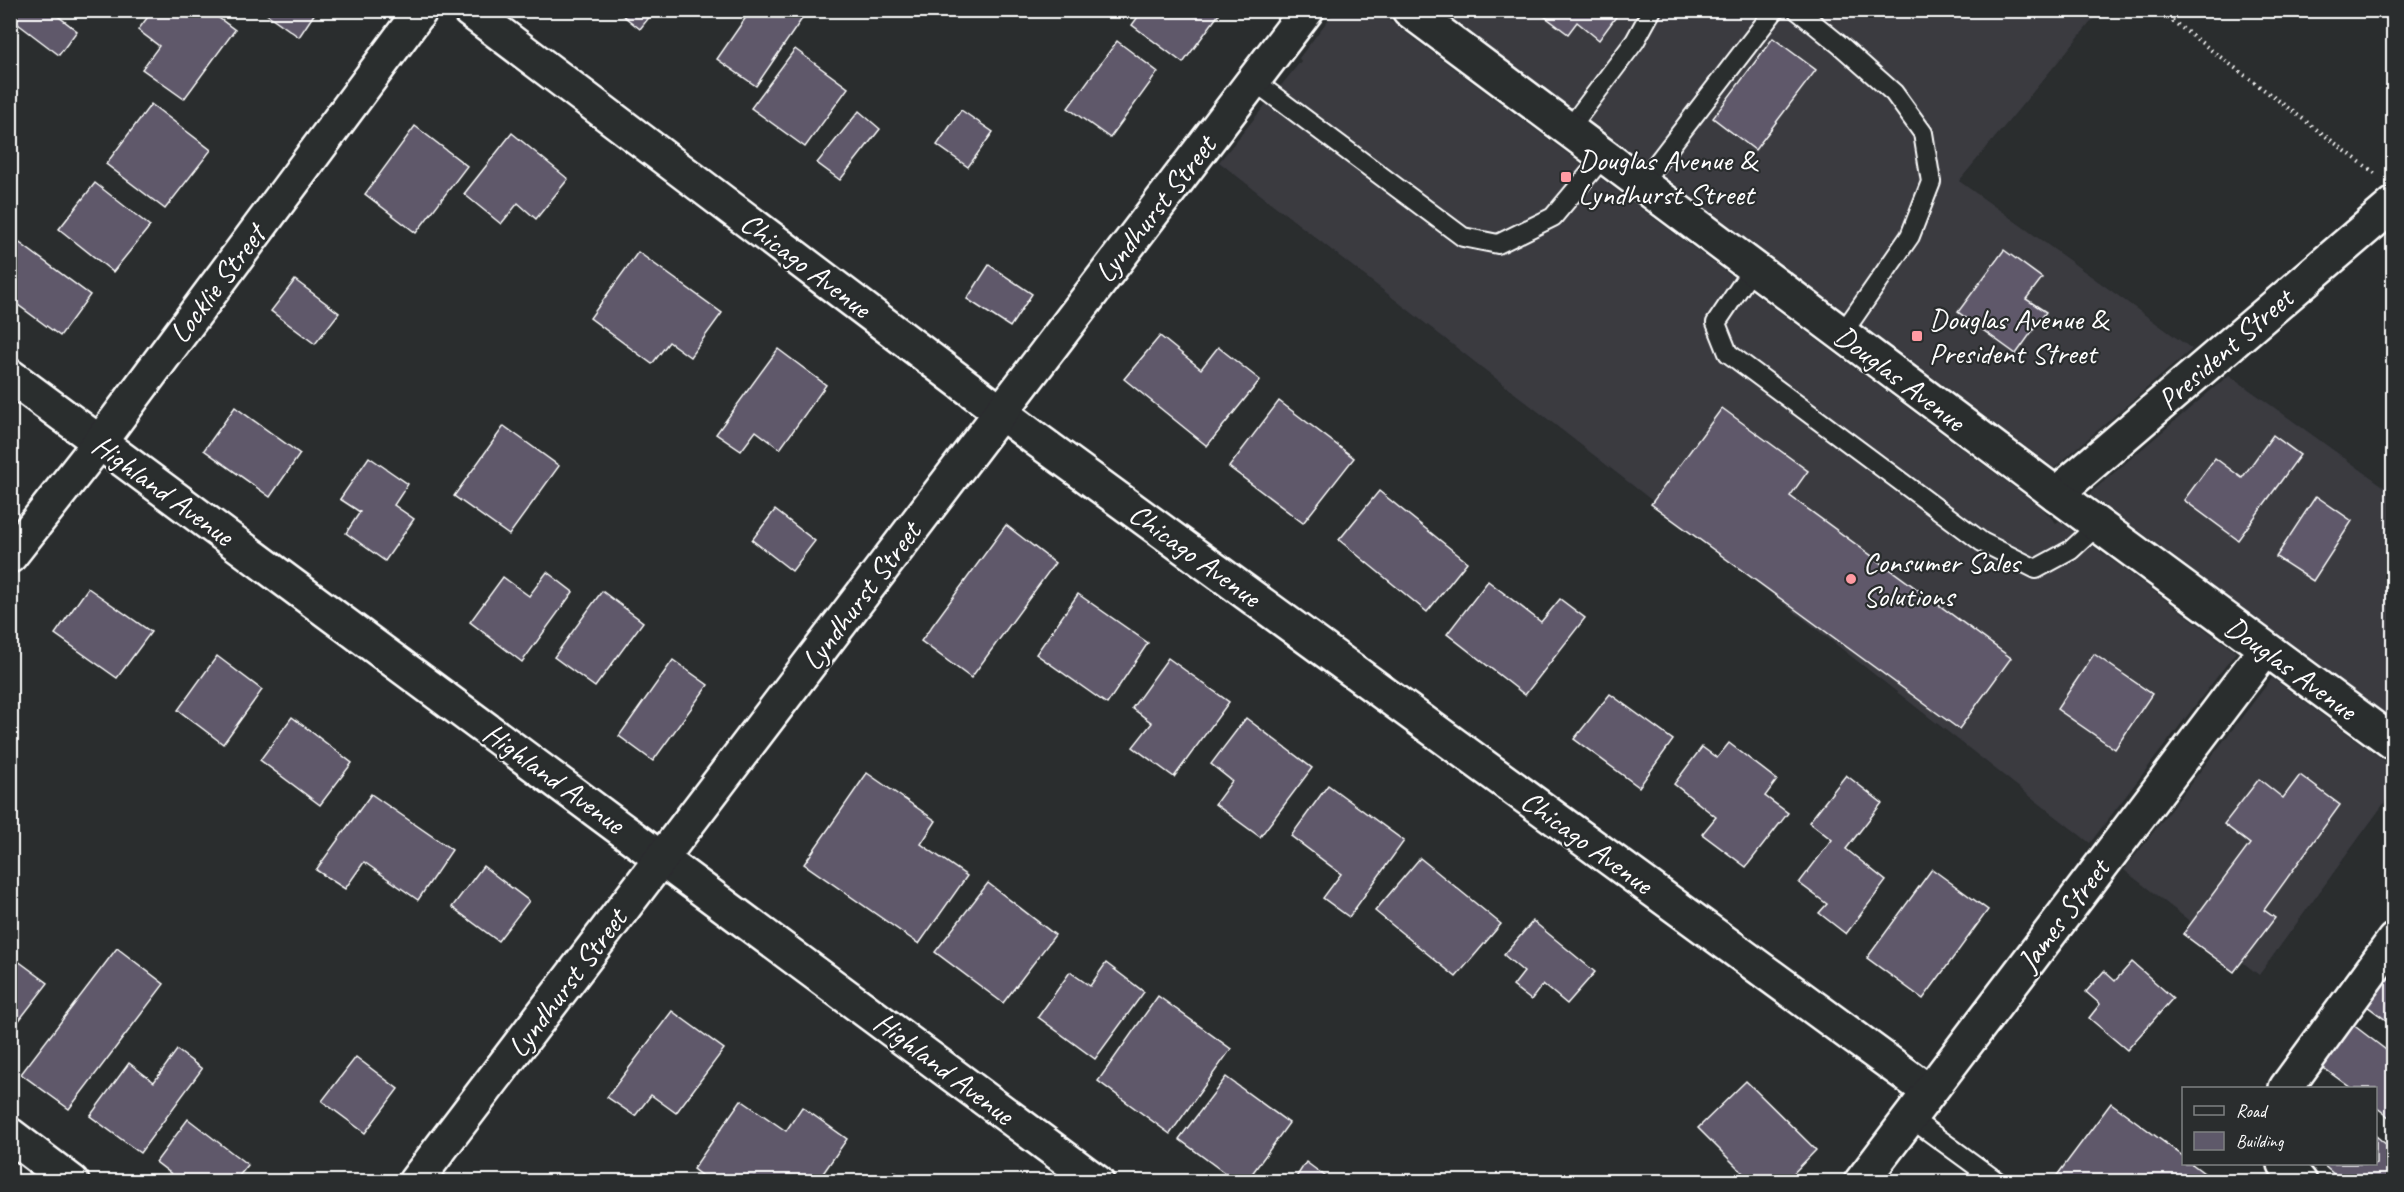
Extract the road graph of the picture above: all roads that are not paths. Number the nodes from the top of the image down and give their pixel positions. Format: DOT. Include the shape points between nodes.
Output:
graph roads {
  1 [pos="421,10"];
  2 [pos="469,10"];
  3 [pos="1307,10"];
  4 [pos="1409,10"];
  5 [pos="1652,10"];
  6 [pos="1774,10"];
  7 [pos="1797,10"];
  8 [pos="1254,81"];
  9 [pos="1569,129"];
  10 [pos="1604,156"];
  11 [pos="1641,184"];
  12 [pos="2389,192"];
  13 [pos="1753,268"];
  14 [pos="1842,334"];
  15 [pos="10,375"];
  16 [pos="1000,411"];
  17 [pos="99,442"];
  18 [pos="2056,494"];
  19 [pos="2098,525"];
  20 [pos="10,556"];
  21 [pos="2265,650"];
  22 [pos="2394,743"];
  23 [pos="663,858"];
  24 [pos="2394,940"];
  25 [pos="2287,1087"];
  26 [pos="1928,1091"];
  27 [pos="1909,1117"];
  28 [pos="10,1135"];
  29 [pos="2286,1165"];
  30 [pos="72,1182"];
  31 [pos="415,1182"];
  32 [pos="1097,1182"];
  33 [pos="1861,1182"];
  34 [pos="1998,1182"];
  35 [pos="2300,1182"];
  1 -- 17 [label="street, Locklie Street"];
  2 -- 16 [label="street, Chicago Avenue"];
  3 -- 8 [label="street, Lyndhurst Street"];
  4 -- 9 [label="street, Douglas Avenue"];
  5 -- 9 [label="lane" via="1635,41"];
  6 -- 11 [label="lane"];
  7 -- 14 [label="lane" via="1894,93 1923,133 1931,182 1910,236"];
  8 -- 10 [label="lane" via="1463,237 1498,244 1553,217"];
  8 -- 16 [label="street, Lyndhurst Street"];
  9 -- 10 [label="street, Douglas Avenue"];
  10 -- 11 [label="street, Douglas Avenue"];
  11 -- 13 [label="street, Douglas Avenue"];
  12 -- 18 [label="street, President Street"];
  13 -- 14 [label="street, Douglas Avenue"];
  13 -- 19 [label="lane" via="1716,323 1728,353 1737,360 1982,542 2036,569 2071,550"];
  14 -- 18 [label="street, Douglas Avenue"];
  15 -- 17 [label="street, Highland Avenue"];
  16 -- 23 [label="street, Lyndhurst Street"];
  16 -- 26 [label="street, Chicago Avenue"];
  17 -- 20 [label="street, Locklie Street"];
  17 -- 23 [label="street, Highland Avenue"];
  18 -- 19 [label="street, Douglas Avenue"];
  19 -- 21 [label="street, Douglas Avenue"];
  21 -- 22 [label="street, Douglas Avenue"];
  21 -- 26 [label="street, James Street"];
  23 -- 31 [label="street, Lyndhurst Street"];
  23 -- 32 [label="street, Highland Avenue"];
  24 -- 25 [label="street"];
  26 -- 27 [label="street, James Street"];
  27 -- 33 [label="street, James Street"];
  27 -- 34 [label="lane"];
  28 -- 30 [label="street"];
  29 -- 35 [label="street"];
}
